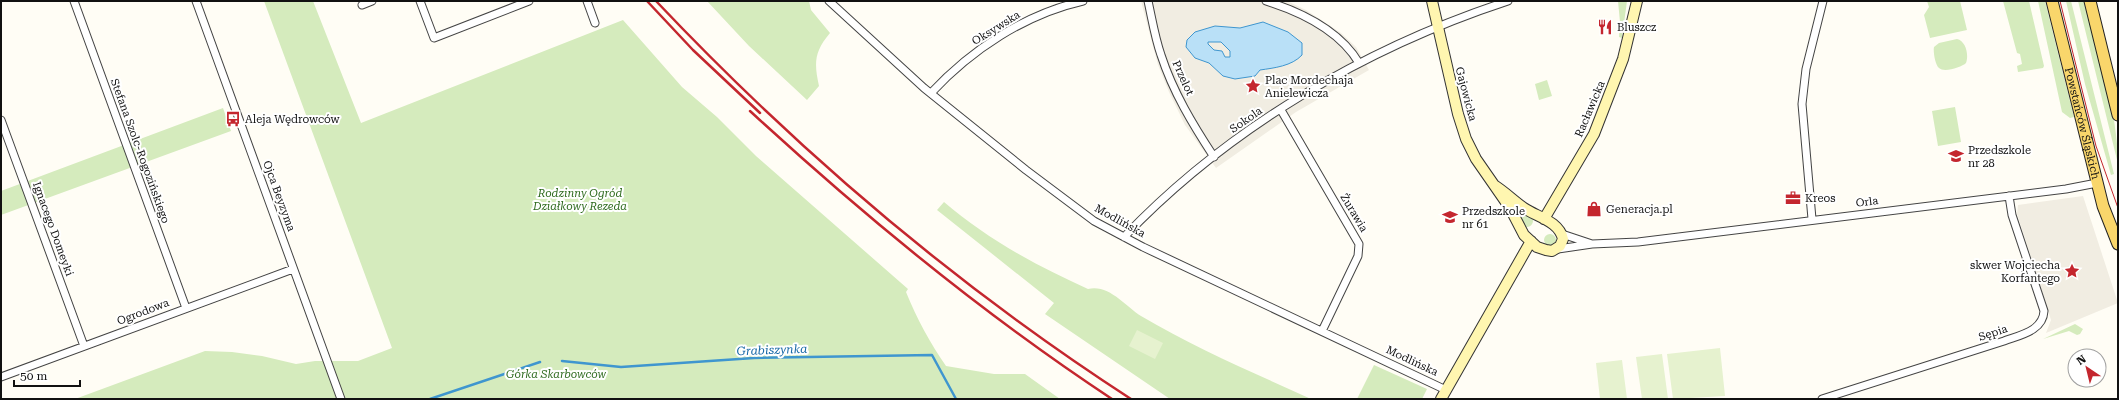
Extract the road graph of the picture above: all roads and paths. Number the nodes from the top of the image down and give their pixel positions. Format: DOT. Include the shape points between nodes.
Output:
graph roads {
  1 [pos="74,1"];
  2 [pos="196,1"];
  3 [pos="372,1"];
  4 [pos="420,1"];
  5 [pos="529,1"];
  6 [pos="587,1"];
  7 [pos="829,1"];
  8 [pos="1083,1"];
  9 [pos="1148,1"];
  10 [pos="1266,1"];
  11 [pos="1432,1"];
  12 [pos="1508,1"];
  13 [pos="1637,1"];
  14 [pos="1823,1"];
  15 [pos="2052,1"];
  16 [pos="2090,1"];
  17 [pos="362,5"];
  18 [pos="595,23"];
  19 [pos="1437,26"];
  20 [pos="1359,63"];
  21 [pos="931,93"];
  22 [pos="1281,110"];
  23 [pos="2118,115"];
  24 [pos="1,120"];
  25 [pos="1214,157"];
  26 [pos="2096,183"];
  27 [pos="1494,185"];
  28 [pos="2009,196"];
  29 [pos="1526,210"];
  30 [pos="1544,219"];
  31 [pos="1812,219"];
  32 [pos="1516,220"];
  33 [pos="1562,234"];
  34 [pos="1124,237"];
  35 [pos="1531,241"];
  36 [pos="1592,244"];
  37 [pos="2118,244"];
  38 [pos="1558,249"];
  39 [pos="293,268"];
  40 [pos="186,308"];
  41 [pos="1322,331"];
  42 [pos="84,346"];
  43 [pos="1,377"];
  44 [pos="1446,390"];
  45 [pos="341,399"];
  46 [pos="1441,399"];
  47 [pos="1822,399"];
  1 -- 40 [label="street, Stefana Szolc-Rogozińskiego"];
  2 -- 39 [label="street, Ojca Beyzyma"];
  3 -- 17 [label="street"];
  4 -- 5 [label="street" via="434,38"];
  6 -- 18 [label="street"];
  7 -- 21 [label="street, Modlińska"];
  8 -- 21 [label="street, Oksywska" via="1029,21 999,37 968,59"];
  9 -- 25 [label="street, Przelot" via="1169,76 1193,125"];
  10 -- 20 [label="street" via="1295,12 1330,33 1352,52"];
  11 -- 19 [label="street, Gajowicka"];
  12 -- 19 [label="street, Sokola"];
  13 -- 30 [label="street, Racławicka" via="1623,59 1594,134"];
  14 -- 31 [label="street" via="1806,69 1802,104"];
  15 -- 26 [label="main road, Powstańców Śląskich"];
  16 -- 23 [label="main road"];
  19 -- 20 [label="street, Sokola"];
  19 -- 27 [label="street, Gajowicka" via="1466,139 1478,163"];
  20 -- 22 [label="street, Sokola"];
  21 -- 34 [label="street, Modlińska" via="1094,221"];
  22 -- 25 [label="street, Sokola"];
  22 -- 41 [label="street, Żurawia" via="1359,244 1358,256"];
  24 -- 42 [label="street, Ignacego Domeyki"];
  25 -- 34 [label="street, Sokola"];
  26 -- 28 [label="street, Orla"];
  26 -- 37 [label="main road, Powstańców Śląskich"];
  27 -- 29 [label="street, Gajowicka"];
  27 -- 32 [label="street, Gajowicka"];
  28 -- 31 [label="street, Orla"];
  28 -- 47 [label="street, Sępia" via="2012,215 2044,310 2039,324 2032,331 2004,341"];
  29 -- 30 [label="street, Gajowicka"];
  29 -- 32 [label="street" via="1519,214"];
  30 -- 33 [label="street, Gajowicka"];
  31 -- 36 [label="street, Orla" via="1638,242"];
  32 -- 35 [label="street, Gajowicka"];
  33 -- 36 [label="street, Orla"];
  33 -- 38 [label="street" via="1562,243"];
  34 -- 41 [label="street, Modlińska"];
  35 -- 38 [label="street" via="1546,250"];
  35 -- 44 [label="street"];
  36 -- 38 [label="street, Orla"];
  39 -- 40 [label="street, Ogrodowa"];
  39 -- 45 [label="street, Ojca Beyzyma"];
  40 -- 42 [label="street, Ogrodowa"];
  41 -- 44 [label="street, Modlińska"];
  42 -- 43 [label="street, Ogrodowa"];
  44 -- 46 [label="street"];
}
